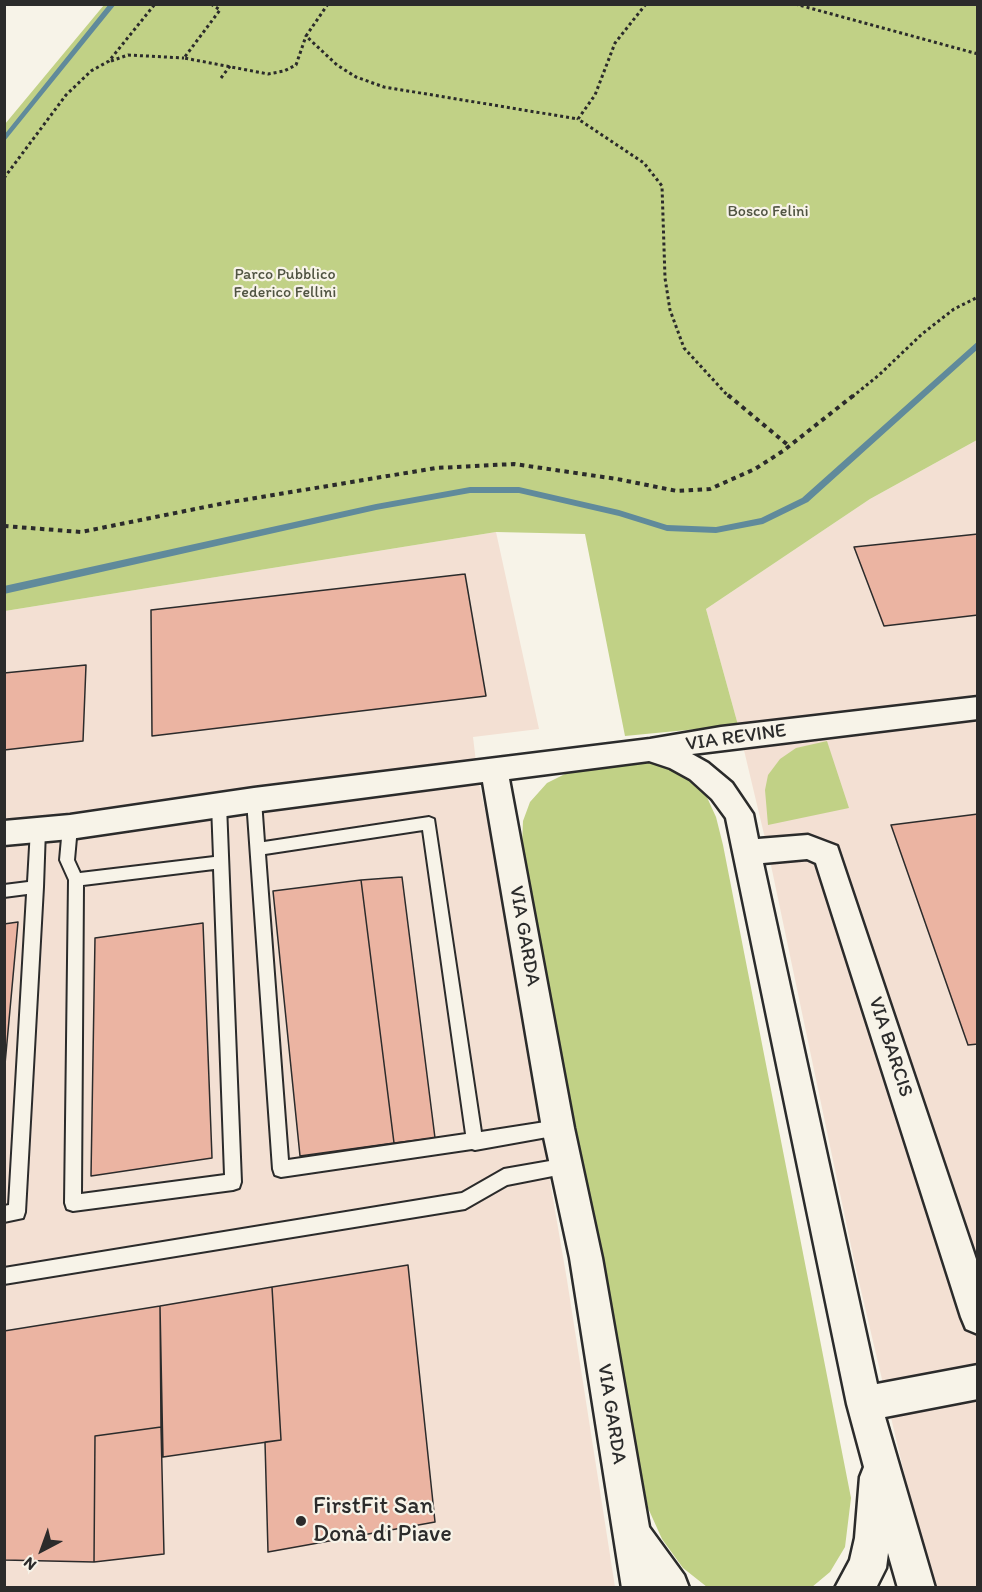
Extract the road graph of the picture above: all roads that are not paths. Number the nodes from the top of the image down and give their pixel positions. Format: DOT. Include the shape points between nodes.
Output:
graph roads {
  1 [pos="978,708"];
  2 [pos="650,750"];
  3 [pos="494,771"];
  4 [pos="254,800"];
  5 [pos="219,805"];
  6 [pos="70,827"];
  7 [pos="38,829"];
  8 [pos="4,833"];
  9 [pos="257,849"];
  10 [pos="748,852"];
  11 [pos="221,862"];
  12 [pos="76,880"];
  13 [pos="36,887"];
  14 [pos="4,891"];
  15 [pos="558,1128"];
  16 [pos="475,1142"];
  17 [pos="567,1166"];
  18 [pos="4,1214"];
  19 [pos="4,1276"];
  20 [pos="978,1317"];
  21 [pos="978,1382"];
  22 [pos="864,1404"];
  23 [pos="880,1462"];
  24 [pos="630,1530"];
  25 [pos="641,1587"];
  26 [pos="671,1587"];
  27 [pos="853,1587"];
  28 [pos="917,1587"];
  1 -- 2 [label="street, VIA REVINE"];
  2 -- 3 [label="street, VIA REVINE"];
  2 -- 10 [label="street" via="678,759 722,791 739,814"];
  3 -- 4 [label="street"];
  3 -- 15 [label="street, VIA GARDA"];
  4 -- 5 [label="street"];
  4 -- 9 [label="lane"];
  5 -- 6 [label="street"];
  5 -- 11 [label="lane"];
  6 -- 7 [label="street"];
  6 -- 12 [label="lane" via="67,860"];
  7 -- 8 [label="street"];
  7 -- 13 [label="lane"];
  9 -- 16 [label="lane" via="429,823"];
  9 -- 16 [label="lane" via="280,1168"];
  10 -- 20 [label="street, VIA BARCIS" via="808,847 827,855"];
  10 -- 22 [label="street"];
  11 -- 12 [label="lane"];
  11 -- 12 [label="lane" via="233,1182 73,1203"];
  13 -- 14 [label="lane"];
  13 -- 18 [label="lane" via="17,1212"];
  15 -- 16 [label="lane"];
  15 -- 17 [label="street, VIA GARDA"];
  17 -- 19 [label="lane" via="504,1177 465,1201"];
  17 -- 24 [label="street, VIA GARDA" via="586,1258"];
  21 -- 22 [label="street"];
  22 -- 23 [label="street"];
  23 -- 27 [label="street" via="867,1568"];
  23 -- 28 [label="street"];
  24 -- 25 [label="street, VIA GARDA"];
  24 -- 26 [label="street"];
}
